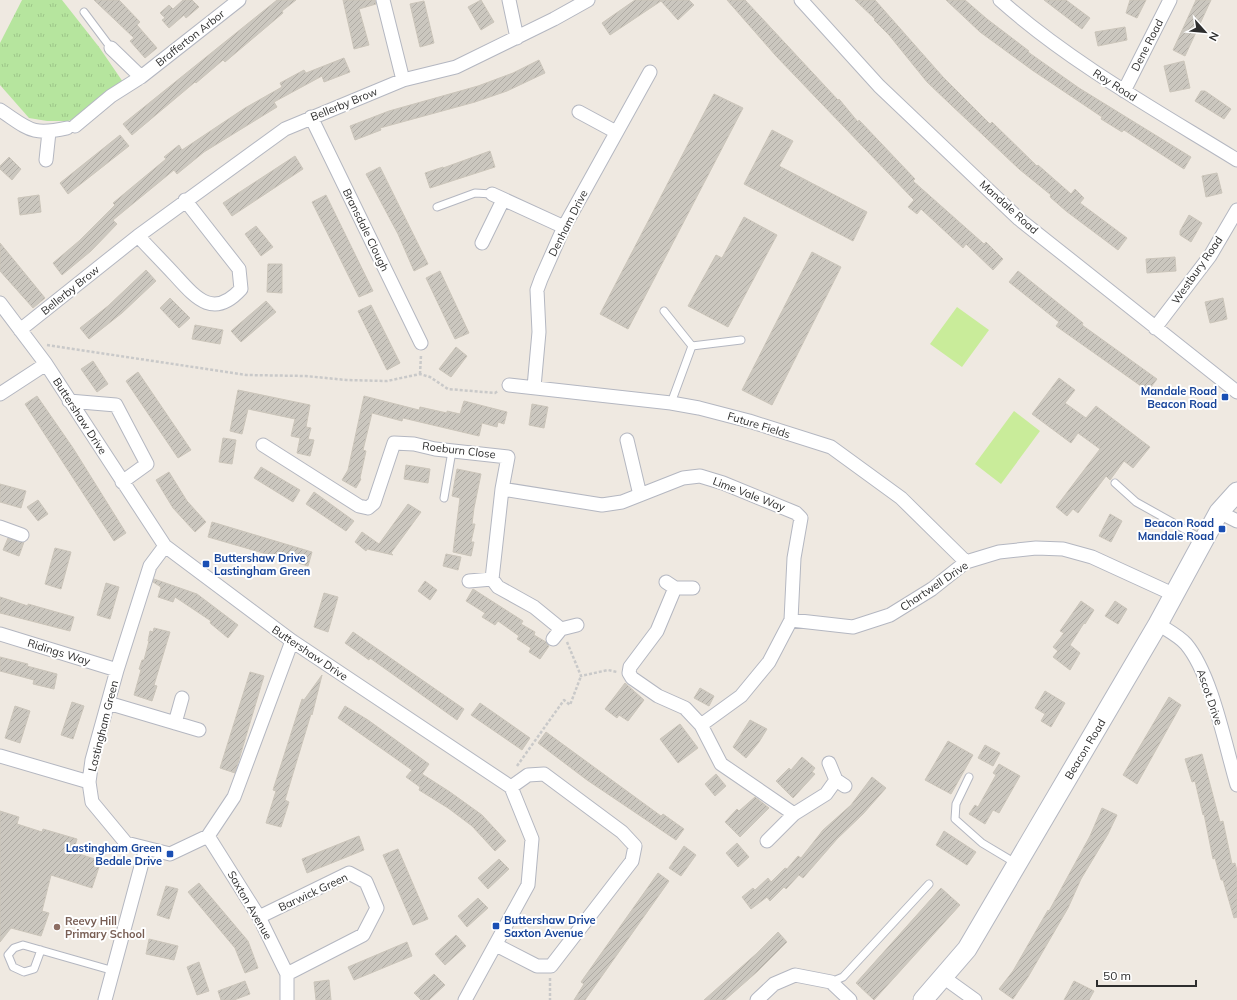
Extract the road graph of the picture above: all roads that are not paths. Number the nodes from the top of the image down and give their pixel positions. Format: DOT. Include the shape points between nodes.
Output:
graph roads {
  1 [pos="383,0"];
  2 [pos="509,0"];
  3 [pos="588,0"];
  4 [pos="801,0"];
  5 [pos="1170,0"];
  6 [pos="231,2"];
  7 [pos="1007,2"];
  8 [pos="84,12"];
  9 [pos="517,38"];
  10 [pos="111,48"];
  11 [pos="650,72"];
  12 [pos="142,77"];
  13 [pos="402,80"];
  14 [pos="1124,91"];
  15 [pos="0,110"];
  16 [pos="578,112"];
  17 [pos="311,117"];
  18 [pos="49,132"];
  19 [pos="616,132"];
  20 [pos="46,160"];
  21 [pos="1237,160"];
  22 [pos="492,194"];
  23 [pos="186,200"];
  24 [pos="504,200"];
  25 [pos="437,207"];
  26 [pos="1237,210"];
  27 [pos="564,227"];
  28 [pos="138,236"];
  29 [pos="482,243"];
  30 [pos="0,303"];
  31 [pos="664,311"];
  32 [pos="1156,328"];
  33 [pos="20,330"];
  34 [pos="742,340"];
  35 [pos="421,343"];
  36 [pos="692,346"];
  37 [pos="46,364"];
  38 [pos="509,385"];
  39 [pos="534,387"];
  40 [pos="1237,392"];
  41 [pos="0,394"];
  42 [pos="70,400"];
  43 [pos="671,403"];
  44 [pos="627,440"];
  45 [pos="263,445"];
  46 [pos="452,451"];
  47 [pos="122,482"];
  48 [pos="1115,483"];
  49 [pos="502,489"];
  50 [pos="1237,492"];
  51 [pos="640,494"];
  52 [pos="444,498"];
  53 [pos="1219,512"];
  54 [pos="1237,522"];
  55 [pos="0,527"];
  56 [pos="22,535"];
  57 [pos="1204,540"];
  58 [pos="165,546"];
  59 [pos="966,562"];
  60 [pos="492,579"];
  61 [pos="469,581"];
  62 [pos="693,588"];
  63 [pos="1175,595"];
  64 [pos="791,620"];
  65 [pos="1158,624"];
  66 [pos="577,625"];
  67 [pos="0,634"];
  68 [pos="292,641"];
  69 [pos="117,670"];
  70 [pos="182,698"];
  71 [pos="108,703"];
  72 [pos="174,723"];
  73 [pos="701,724"];
  74 [pos="199,730"];
  75 [pos="0,756"];
  76 [pos="828,763"];
  77 [pos="970,777"];
  78 [pos="89,782"];
  79 [pos="508,785"];
  80 [pos="1237,785"];
  81 [pos="794,814"];
  82 [pos="208,836"];
  83 [pos="767,841"];
  84 [pos="146,848"];
  85 [pos="1017,864"];
  86 [pos="929,884"];
  87 [pos="259,917"];
  88 [pos="496,946"];
  89 [pos="41,950"];
  90 [pos="114,971"];
  91 [pos="287,974"];
  92 [pos="943,978"];
  93 [pos="831,982"];
  94 [pos="106,1000"];
  95 [pos="287,1000"];
  96 [pos="465,1000"];
  97 [pos="757,1000"];
  98 [pos="850,1000"];
  99 [pos="923,1000"];
  100 [pos="974,1000"];
  1 -- 13 [label="street"];
  2 -- 9 [label="street"];
  3 -- 9 [label="street, Bellerby Brow"];
  4 -- 32 [label="street, Mandale Road" via="879,86 1019,219"];
  5 -- 14 [label="street, Dene Road"];
  6 -- 12 [label="street, Brafferton Arbor"];
  7 -- 14 [label="street, Roy Road" via="1064,52"];
  8 -- 10 [label="lane"];
  9 -- 13 [label="street, Bellerby Brow" via="456,67"];
  10 -- 12 [label="street"];
  11 -- 19 [label="street, Denham Drive"];
  12 -- 18 [label="street, Brafferton Arbor" via="111,96 71,127"];
  13 -- 17 [label="street, Bellerby Brow"];
  14 -- 21 [label="street, Roy Road"];
  15 -- 18 [label="street, Brafferton Arbor" via="32,131"];
  16 -- 19 [label="street"];
  17 -- 23 [label="street, Bellerby Brow" via="285,129"];
  17 -- 35 [label="street, Bransdale Clough"];
  18 -- 20 [label="street"];
  19 -- 27 [label="street, Denham Drive"];
  22 -- 24 [label="street"];
  22 -- 25 [label="lane" via="475,193"];
  23 -- 28 [label="street, Bellerby Brow"];
  23 -- 28 [label="street" via="239,269 241,289 232,299 210,304 197,298"];
  24 -- 27 [label="street"];
  24 -- 29 [label="street"];
  26 -- 32 [label="street, Westbury Road" via="1210,256"];
  27 -- 39 [label="street, Denham Drive" via="537,290 539,332"];
  28 -- 33 [label="street, Bellerby Brow"];
  30 -- 33 [label="street, Buttershaw Drive"];
  31 -- 36 [label="lane"];
  32 -- 40 [label="street, Mandale Road"];
  33 -- 37 [label="street, Buttershaw Drive"];
  34 -- 36 [label="lane"];
  36 -- 43 [label="lane"];
  37 -- 41 [label="street"];
  37 -- 42 [label="street, Buttershaw Drive"];
  38 -- 39 [label="street, Future Fields"];
  39 -- 43 [label="street, Future Fields"];
  42 -- 47 [label="street, Buttershaw Drive"];
  42 -- 47 [label="street" via="116,404 147,464"];
  43 -- 59 [label="street, Future Fields" via="749,421 831,447 901,498"];
  44 -- 51 [label="street"];
  45 -- 46 [label="street, Roeburn Close" via="359,506 368,508 374,503 394,443"];
  46 -- 49 [label="street, Roeburn Close" via="508,457"];
  46 -- 52 [label="lane"];
  47 -- 58 [label="street, Buttershaw Drive"];
  48 -- 57 [label="lane" via="1136,502"];
  49 -- 51 [label="street, Lime Vale Way" via="602,505 622,502"];
  49 -- 60 [label="street, Roeburn Close"];
  50 -- 53 [label="main road, Beacon Road"];
  51 -- 64 [label="street, Lime Vale Way" via="683,478 700,476 796,513 801,518 794,558"];
  53 -- 54 [label="street"];
  53 -- 57 [label="main road, Beacon Road"];
  55 -- 56 [label="street"];
  57 -- 63 [label="main road, Beacon Road"];
  58 -- 68 [label="street, Buttershaw Drive"];
  58 -- 69 [label="street, Lastingham Green" via="150,566"];
  59 -- 63 [label="street, Chartwell Drive" via="999,552 1036,548 1064,549 1092,557"];
  59 -- 64 [label="street, Chartwell Drive" via="932,589 890,615 853,627"];
  60 -- 61 [label="street"];
  60 -- 66 [label="street" via="498,587 534,607 557,634"];
  62 -- 73 [label="street" via="671,585 657,631 630,667 629,673 632,678 658,696 684,708"];
  63 -- 65 [label="main road, Beacon Road"];
  64 -- 73 [label="street" via="769,662 741,696"];
  65 -- 80 [label="street, Ascot Drive" via="1185,643 1196,659 1207,683"];
  65 -- 85 [label="main road, Beacon Road"];
  67 -- 69 [label="street, Ridings Way"];
  68 -- 79 [label="street, Buttershaw Drive"];
  68 -- 82 [label="street" via="234,797"];
  69 -- 71 [label="street, Lastingham Green"];
  70 -- 72 [label="street"];
  71 -- 72 [label="street"];
  71 -- 78 [label="street, Lastingham Green" via="92,760"];
  72 -- 74 [label="street"];
  73 -- 81 [label="street" via="721,764"];
  75 -- 78 [label="street"];
  76 -- 81 [label="street" via="840,783"];
  77 -- 85 [label="lane" via="956,804 955,820 982,843"];
  78 -- 84 [label="street, Lastingham Green" via="92,802 126,843"];
  79 -- 88 [label="street" via="532,839 528,885"];
  79 -- 88 [label="street" via="528,775 544,774 622,832 635,846 632,861 551,966 537,966"];
  81 -- 83 [label="street"];
  82 -- 84 [label="street, Lastingham Green" via="170,854"];
  82 -- 87 [label="street, Saxton Avenue"];
  84 -- 90 [label="street"];
  85 -- 92 [label="main road, Beacon Road" via="967,949"];
  86 -- 93 [label="lane" via="843,977"];
  87 -- 91 [label="street, Saxton Avenue"];
  87 -- 91 [label="street, Barwick Green" via="349,873 366,882 377,908 363,935"];
  88 -- 96 [label="street"];
  89 -- 89 [label="lane" via="23,945 14,948 8,956 13,967 24,972 34,969"];
  89 -- 90 [label="lane"];
  90 -- 94 [label="street"];
  91 -- 95 [label="street, Saxton Avenue"];
  92 -- 99 [label="main road, Beacon Road"];
  92 -- 100 [label="street"];
  93 -- 97 [label="street" via="795,975 774,984"];
  93 -- 98 [label="street"];
}
